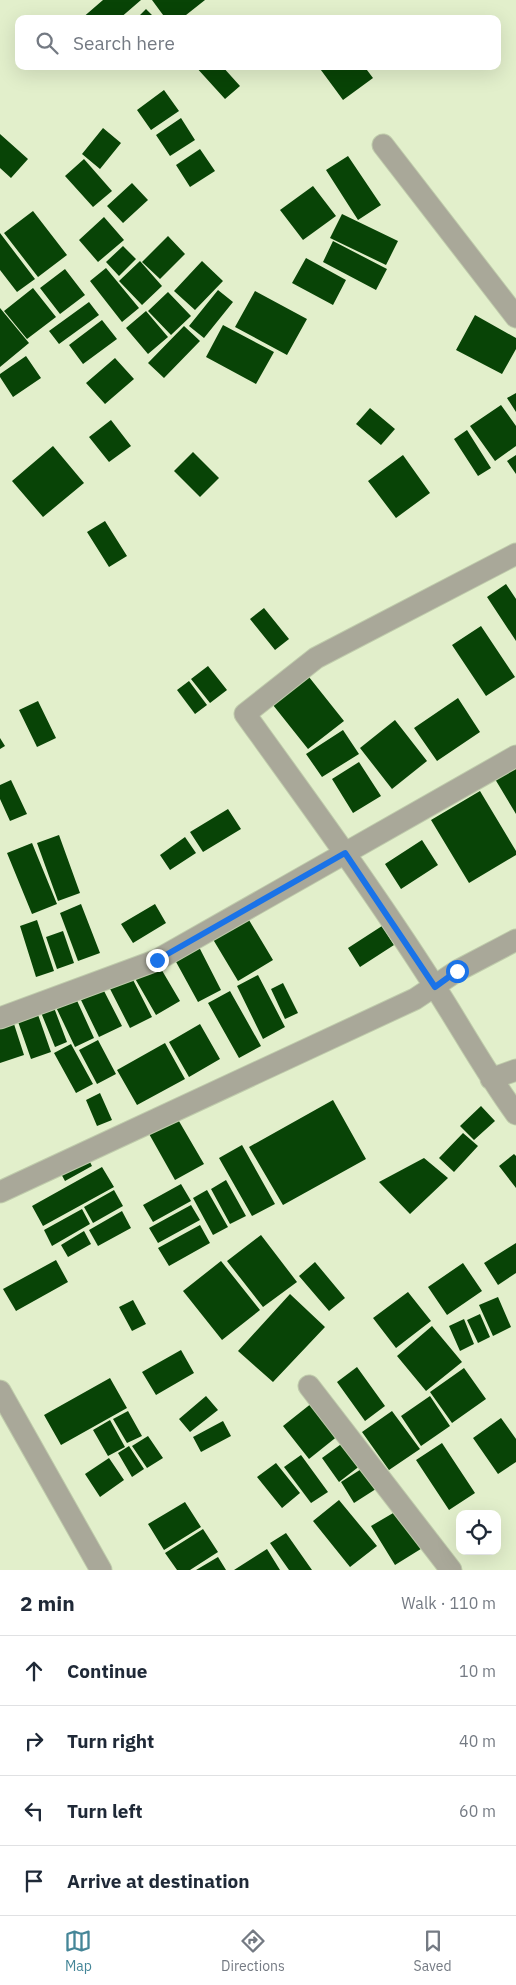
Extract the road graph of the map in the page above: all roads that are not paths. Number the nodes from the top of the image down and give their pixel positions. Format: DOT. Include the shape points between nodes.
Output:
graph roads {
  1 [pos="383,145"];
  2 [pos="516,317"];
  3 [pos="516,554"];
  4 [pos="516,756"];
  5 [pos="345,853"];
  6 [pos="516,940"];
  7 [pos="435,987"];
  8 [pos="0,1018"];
  9 [pos="516,1070"];
  10 [pos="491,1079"];
  11 [pos="516,1114"];
  12 [pos="0,1192"];
  13 [pos="309,1386"];
  14 [pos="0,1391"];
  15 [pos="101,1570"];
  16 [pos="451,1570"];
  1 -- 2 [label="street"];
  3 -- 5 [label="street" via="316,658 245,714"];
  4 -- 5 [label="street"];
  5 -- 7 [label="street"];
  5 -- 8 [label="street" via="157,960"];
  6 -- 7 [label="street" via="457,971"];
  7 -- 10 [label="street"];
  7 -- 12 [label="street"];
  9 -- 10 [label="street"];
  10 -- 11 [label="street"];
  13 -- 16 [label="street"];
  14 -- 15 [label="street"];
}
